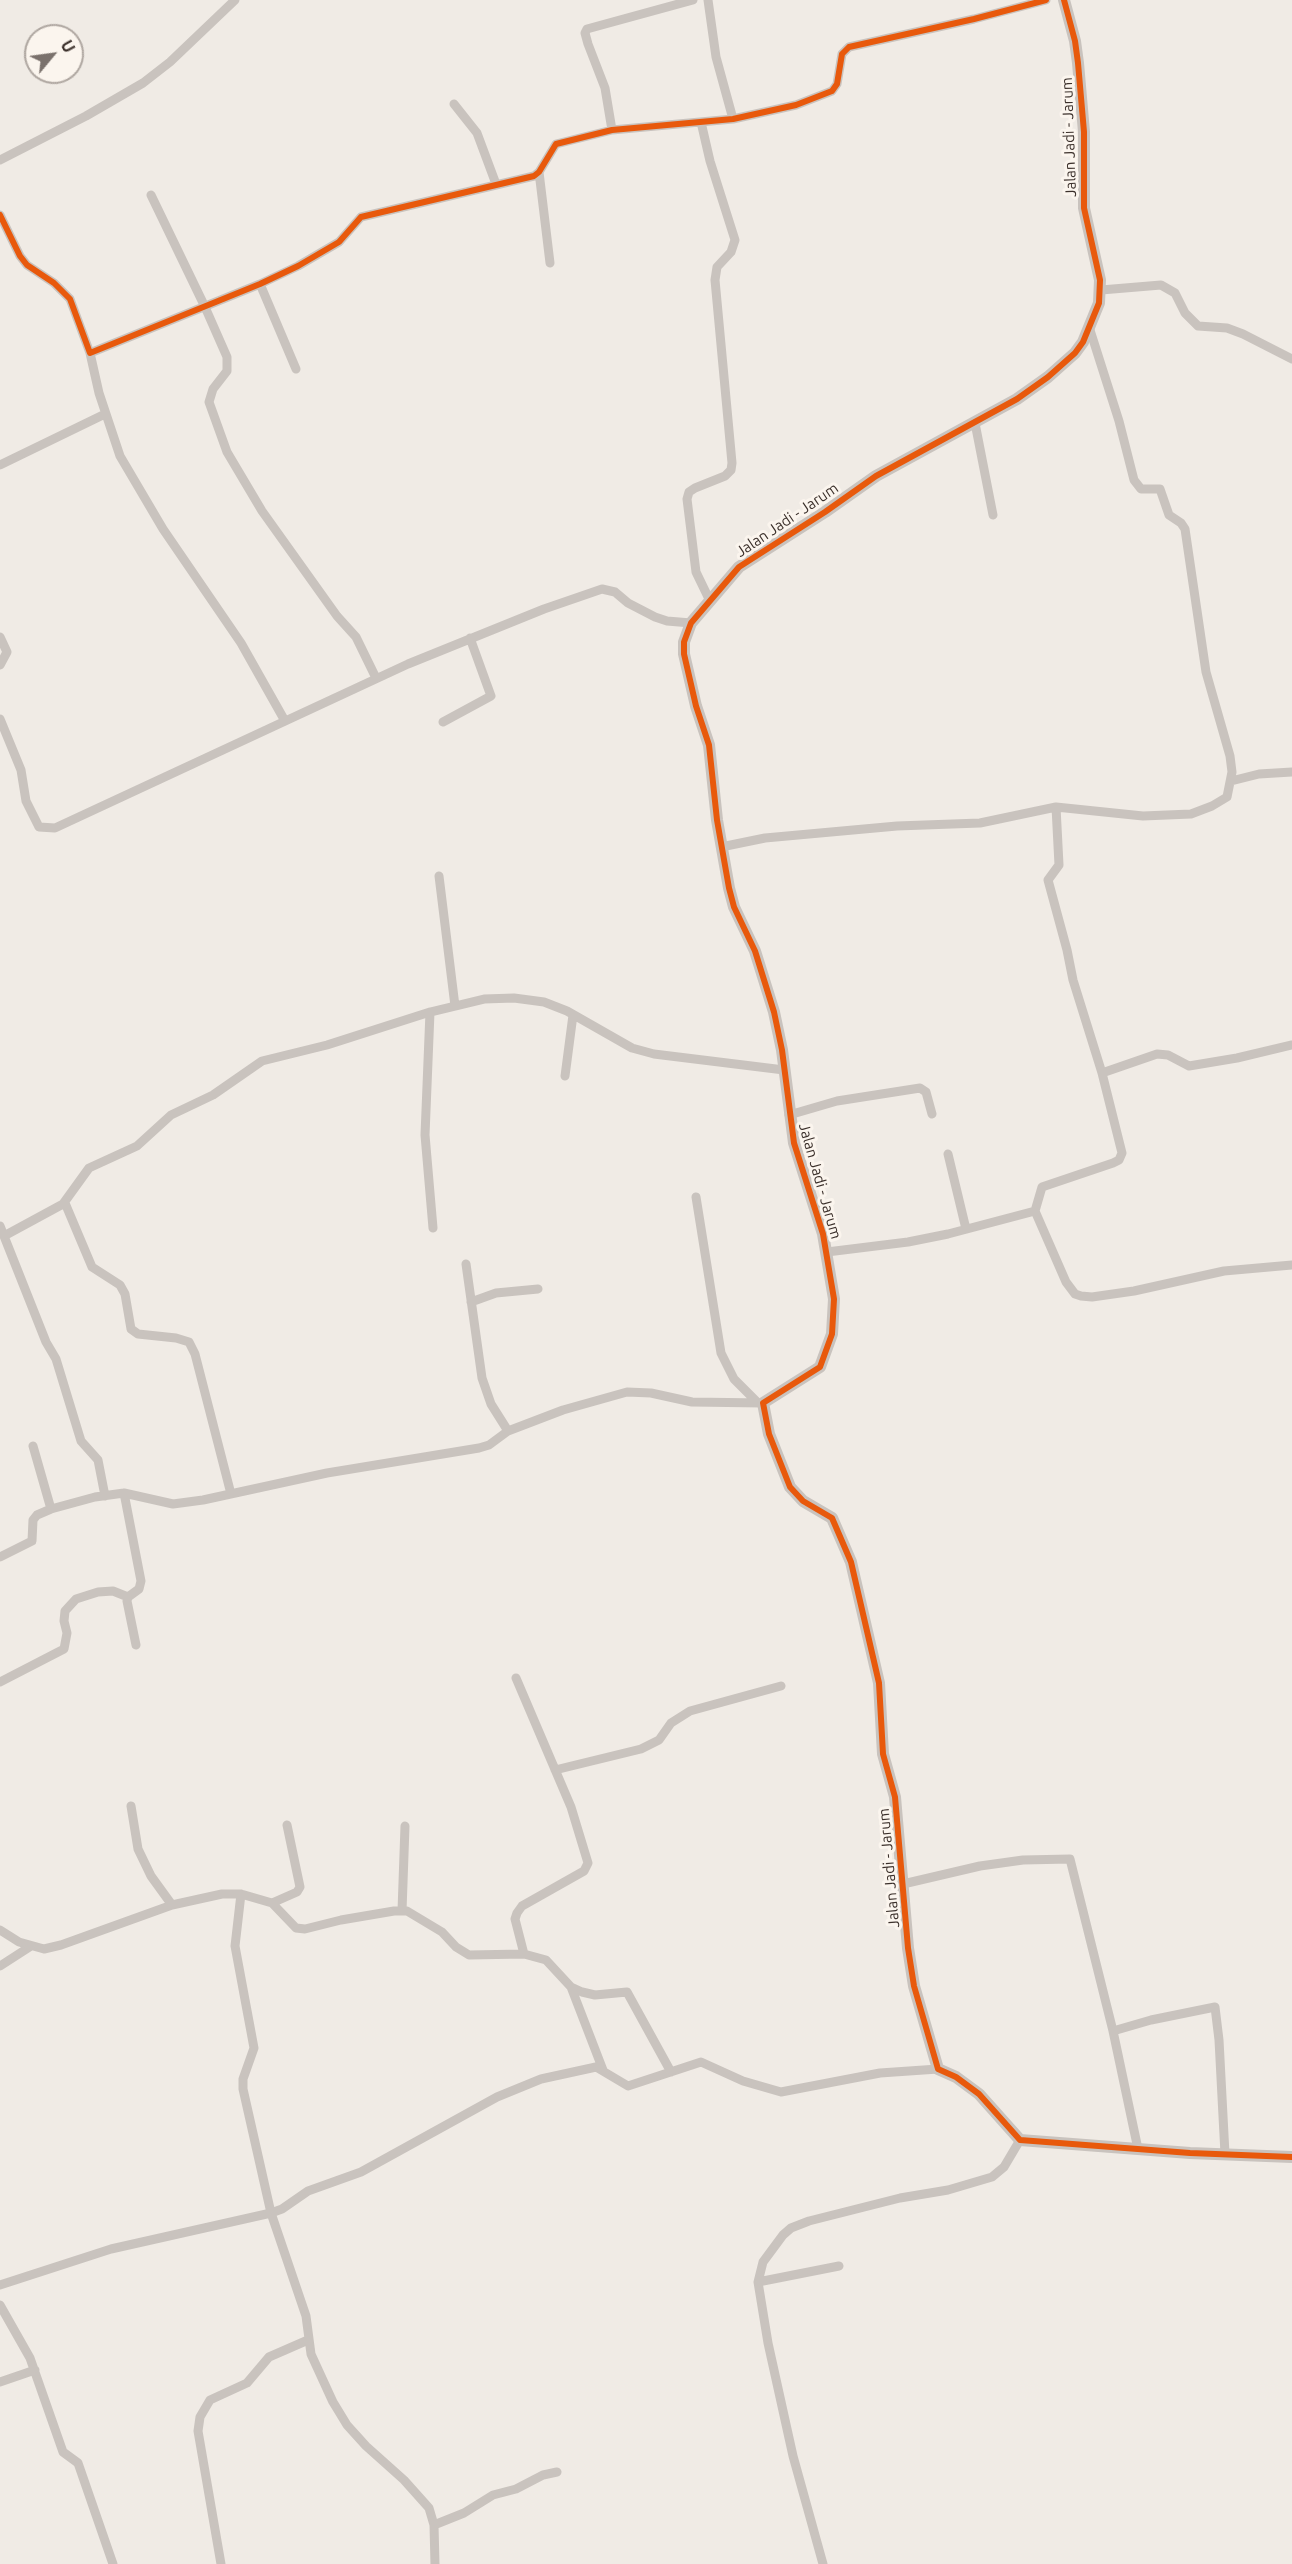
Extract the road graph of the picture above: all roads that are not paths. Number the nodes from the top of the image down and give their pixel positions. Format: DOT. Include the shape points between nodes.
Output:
graph roads {
  1 [pos="235,0"];
  2 [pos="693,0"];
  3 [pos="708,0"];
  4 [pos="1046,0"];
  5 [pos="1064,0"];
  6 [pos="454,104"];
  7 [pos="733,119"];
  8 [pos="701,122"];
  9 [pos="612,130"];
  10 [pos="0,160"];
  11 [pos="539,172"];
  12 [pos="496,184"];
  13 [pos="151,195"];
  14 [pos="0,215"];
  15 [pos="550,263"];
  16 [pos="260,284"];
  17 [pos="1101,290"];
  18 [pos="205,307"];
  19 [pos="1090,330"];
  20 [pos="90,353"];
  21 [pos="1292,359"];
  22 [pos="296,369"];
  23 [pos="105,414"];
  24 [pos="975,423"];
  25 [pos="0,465"];
  26 [pos="993,515"];
  27 [pos="711,601"];
  28 [pos="691,623"];
  29 [pos="0,637"];
  30 [pos="470,639"];
  31 [pos="0,665"];
  32 [pos="376,678"];
  33 [pos="0,719"];
  34 [pos="285,721"];
  35 [pos="443,722"];
  36 [pos="1292,772"];
  37 [pos="1231,781"];
  38 [pos="1056,807"];
  39 [pos="721,847"];
  40 [pos="440,876"];
  41 [pos="455,1006"];
  42 [pos="430,1012"];
  43 [pos="573,1016"];
  44 [pos="1292,1045"];
  45 [pos="784,1070"];
  46 [pos="1102,1073"];
  47 [pos="565,1076"];
  48 [pos="932,1114"];
  49 [pos="789,1115"];
  50 [pos="948,1154"];
  51 [pos="696,1197"];
  52 [pos="65,1203"];
  53 [pos="1035,1211"];
  54 [pos="433,1228"];
  55 [pos="1,1229"];
  56 [pos="966,1229"];
  57 [pos="827,1252"];
  58 [pos="466,1264"];
  59 [pos="1292,1265"];
  60 [pos="538,1289"];
  61 [pos="471,1302"];
  62 [pos="761,1403"];
  63 [pos="508,1431"];
  64 [pos="33,1446"];
  65 [pos="124,1493"];
  66 [pos="231,1494"];
  67 [pos="105,1496"];
  68 [pos="51,1509"];
  69 [pos="0,1557"];
  70 [pos="128,1597"];
  71 [pos="136,1645"];
  72 [pos="516,1678"];
  73 [pos="0,1682"];
  74 [pos="781,1686"];
  75 [pos="555,1770"];
  76 [pos="131,1806"];
  77 [pos="287,1825"];
  78 [pos="405,1827"];
  79 [pos="903,1884"];
  80 [pos="241,1894"];
  81 [pos="272,1903"];
  82 [pos="172,1905"];
  83 [pos="402,1911"];
  84 [pos="0,1930"];
  85 [pos="31,1946"];
  86 [pos="524,1954"];
  87 [pos="0,1966"];
  88 [pos="571,1987"];
  89 [pos="1113,2031"];
  90 [pos="938,2069"];
  91 [pos="603,2070"];
  92 [pos="671,2072"];
  93 [pos="1020,2140"];
  94 [pos="1138,2149"];
  95 [pos="1225,2154"];
  96 [pos="1292,2157"];
  97 [pos="272,2213"];
  98 [pos="839,2266"];
  99 [pos="758,2282"];
  100 [pos="0,2285"];
  101 [pos="0,2305"];
  102 [pos="308,2340"];
  103 [pos="34,2370"];
  104 [pos="0,2382"];
  105 [pos="557,2472"];
  106 [pos="434,2525"];
  107 [pos="113,2564"];
  108 [pos="221,2564"];
  109 [pos="435,2564"];
  110 [pos="823,2564"];
  1 -- 10 [label="street" via="143,83"];
  2 -- 9 [label="street" via="587,29 588,44 605,88"];
  3 -- 7 [label="street" via="716,57"];
  4 -- 7 [label="street" via="849,47 842,54 837,84 832,91 796,105"];
  5 -- 17 [label="street, Jalan Jadi - Jarum" via="1078,63 1084,132 1084,208"];
  6 -- 12 [label="street" via="477,133"];
  7 -- 8 [label="street"];
  8 -- 9 [label="street"];
  8 -- 27 [label="street" via="735,240 731,252 717,267 715,280 732,464 725,476 695,488 687,499 696,572"];
  9 -- 11 [label="street" via="556,144"];
  11 -- 12 [label="street"];
  11 -- 15 [label="street"];
  12 -- 16 [label="street" via="360,217 339,242"];
  13 -- 18 [label="street"];
  14 -- 20 [label="street" via="27,265 70,299"];
  16 -- 18 [label="street"];
  16 -- 22 [label="street"];
  17 -- 19 [label="street, Jalan Jadi - Jarum"];
  17 -- 21 [label="street" via="1161,285 1175,293 1197,326 1227,328"];
  18 -- 20 [label="street"];
  18 -- 32 [label="street" via="228,366 209,402 227,452 262,511 356,637"];
  19 -- 24 [label="street, Jalan Jadi - Jarum" via="1075,353 1036,386"];
  19 -- 37 [label="street" via="1136,485 1141,489 1160,489 1169,515 1185,529 1202,653 1227,738"];
  20 -- 23 [label="street"];
  23 -- 25 [label="street"];
  23 -- 34 [label="street" via="132,477 235,634"];
  24 -- 26 [label="street"];
  24 -- 27 [label="street, Jalan Jadi - Jarum" via="876,476 752,556 722,584"];
  27 -- 28 [label="street, Jalan Jadi - Jarum"];
  28 -- 30 [label="street" via="655,617 615,592 602,589"];
  28 -- 39 [label="street, Jalan Jadi - Jarum" via="684,654 710,745"];
  29 -- 31 [label="street" via="7,652"];
  30 -- 32 [label="street"];
  30 -- 35 [label="street" via="491,696"];
  32 -- 34 [label="street"];
  33 -- 34 [label="street" via="21,770 24,796 39,826 45,829 62,826"];
  36 -- 37 [label="street"];
  37 -- 38 [label="street" via="1227,797 1191,814 1143,816"];
  38 -- 39 [label="street" via="980,823 765,838"];
  38 -- 46 [label="street" via="1059,865 1048,880 1072,980"];
  39 -- 45 [label="street, Jalan Jadi - Jarum" via="735,908 755,951 774,1012"];
  40 -- 41 [label="street"];
  41 -- 42 [label="street"];
  41 -- 43 [label="street" via="484,999 514,998 544,1002"];
  42 -- 52 [label="street" via="262,1061 213,1095 171,1115 136,1146 89,1168"];
  42 -- 54 [label="street" via="425,1135"];
  43 -- 45 [label="street" via="632,1048 654,1054"];
  43 -- 47 [label="street"];
  44 -- 46 [label="street" via="1189,1066 1157,1054"];
  45 -- 49 [label="street, Jalan Jadi - Jarum"];
  46 -- 53 [label="street" via="1121,1156 1113,1163 1042,1187"];
  48 -- 49 [label="street" via="926,1092 920,1088 837,1101"];
  49 -- 57 [label="street, Jalan Jadi - Jarum"];
  50 -- 56 [label="street"];
  51 -- 62 [label="street" via="721,1353 734,1379"];
  52 -- 55 [label="street"];
  52 -- 66 [label="street" via="92,1268 120,1285 125,1294 131,1329 138,1334 189,1342"];
  53 -- 56 [label="street"];
  53 -- 59 [label="street" via="1066,1282 1081,1296 1134,1291 1224,1271"];
  55 -- 67 [label="street" via="56,1359 81,1442 98,1460"];
  56 -- 57 [label="street" via="909,1242"];
  57 -- 62 [label="street, Jalan Jadi - Jarum" via="834,1299 827,1353 812,1374"];
  58 -- 61 [label="street"];
  60 -- 61 [label="street" via="496,1293"];
  61 -- 63 [label="street" via="482,1378 491,1404"];
  62 -- 63 [label="street" via="692,1402 627,1392"];
  62 -- 79 [label="street, Jalan Jadi - Jarum" via="790,1486 803,1501 832,1518 851,1562 879,1683 883,1754 896,1797"];
  63 -- 66 [label="street" via="484,1447 327,1473"];
  64 -- 68 [label="street"];
  65 -- 66 [label="street" via="173,1504"];
  65 -- 67 [label="street"];
  65 -- 70 [label="street" via="141,1581 139,1589"];
  67 -- 68 [label="street"];
  68 -- 69 [label="street" via="34,1518 31,1542"];
  70 -- 71 [label="street"];
  70 -- 73 [label="street" via="113,1591 76,1599 65,1611 64,1649"];
  72 -- 75 [label="street"];
  74 -- 75 [label="street" via="690,1711 671,1723 659,1740 641,1749"];
  75 -- 86 [label="street" via="588,1863 584,1870 522,1906 517,1913"];
  76 -- 82 [label="street" via="138,1849"];
  77 -- 81 [label="street" via="300,1887"];
  78 -- 83 [label="street"];
  79 -- 89 [label="street" via="980,1866 1070,1859"];
  79 -- 90 [label="street, Jalan Jadi - Jarum" via="914,1986"];
  80 -- 81 [label="street"];
  80 -- 82 [label="street"];
  80 -- 97 [label="street" via="235,1946 254,2048 243,2089"];
  81 -- 83 [label="street" via="289,1923 305,1929"];
  82 -- 85 [label="street" via="61,1945 44,1949"];
  83 -- 86 [label="street" via="426,1920 469,1955"];
  84 -- 85 [label="street"];
  85 -- 87 [label="street"];
  86 -- 88 [label="street" via="546,1960"];
  88 -- 91 [label="street"];
  88 -- 92 [label="street" via="595,1995 627,1992"];
  89 -- 94 [label="street"];
  89 -- 95 [label="street" via="1215,2007"];
  90 -- 92 [label="street" via="880,2073 781,2091 743,2081 701,2062"];
  90 -- 93 [label="street" via="957,2077 979,2094"];
  91 -- 92 [label="street" via="628,2086"];
  91 -- 97 [label="street" via="593,2068 541,2079 514,2089 361,2172 308,2191"];
  93 -- 94 [label="street"];
  93 -- 99 [label="street" via="999,2173 984,2181 809,2220 791,2228 763,2262"];
  94 -- 95 [label="street"];
  95 -- 96 [label="street"];
  97 -- 100 [label="street" via="111,2249"];
  97 -- 102 [label="street" via="301,2300"];
  98 -- 99 [label="street"];
  99 -- 110 [label="street" via="792,2456"];
  101 -- 103 [label="street"];
  102 -- 106 [label="street" via="338,2413 366,2446 425,2502"];
  102 -- 108 [label="street" via="269,2357 253,2378 205,2405 198,2431"];
  103 -- 104 [label="street"];
  103 -- 107 [label="street" via="65,2455 78,2463"];
  105 -- 106 [label="street" via="493,2495"];
  106 -- 109 [label="street"];
}
